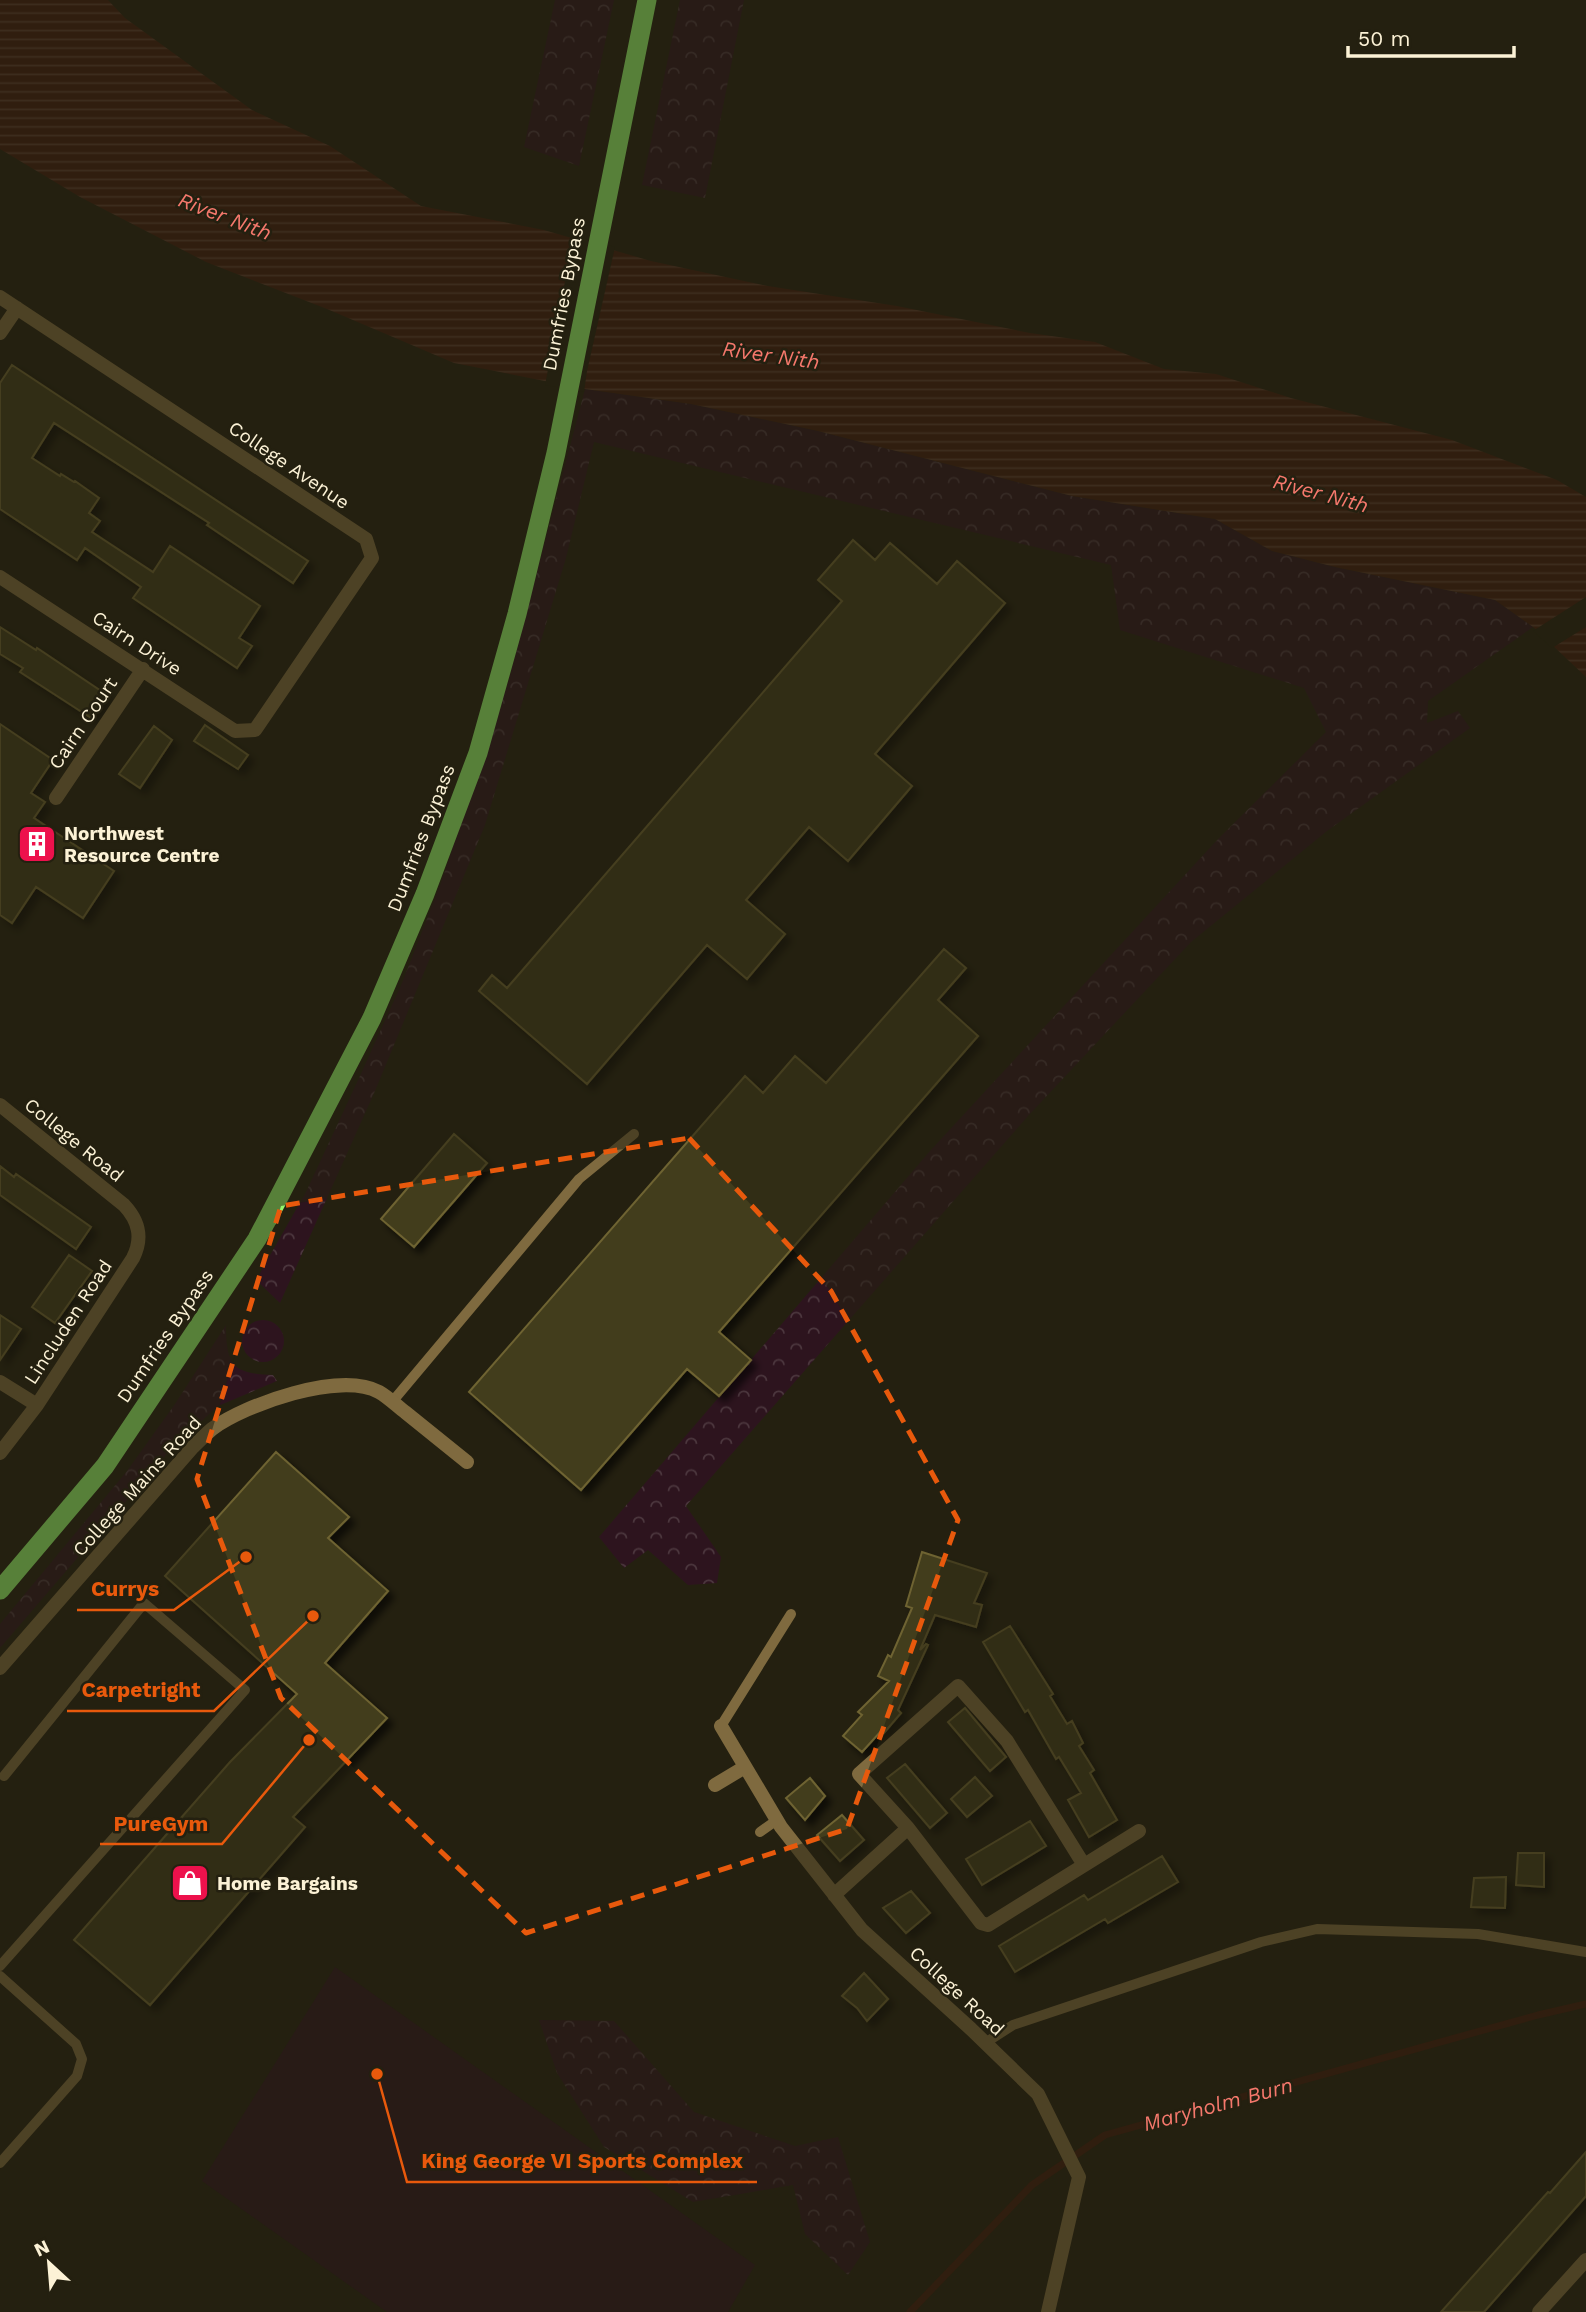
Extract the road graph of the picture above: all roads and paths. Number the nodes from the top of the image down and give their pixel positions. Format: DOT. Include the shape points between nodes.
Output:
graph roads {
  1 [pos="647,0"];
  2 [pos="0,297"];
  3 [pos="17,308"];
  4 [pos="0,333"];
  5 [pos="0,577"];
  6 [pos="143,669"];
  7 [pos="255,730"];
  8 [pos="56,798"];
  9 [pos="0,1105"];
  10 [pos="634,1134"];
  11 [pos="124,1205"];
  12 [pos="0,1382"];
  13 [pos="392,1402"];
  14 [pos="37,1405"];
  15 [pos="0,1453"];
  16 [pos="467,1462"];
  17 [pos="0,1590"];
  18 [pos="791,1614"];
  19 [pos="0,1668"];
  20 [pos="720,1726"];
  21 [pos="745,1767"];
  22 [pos="4,1776"];
  23 [pos="715,1784"];
  24 [pos="777,1820"];
  25 [pos="908,1828"];
  26 [pos="1139,1831"];
  27 [pos="760,1832"];
  28 [pos="1084,1865"];
  29 [pos="834,1895"];
  30 [pos="1586,1952"];
  31 [pos="0,1966"];
  32 [pos="0,1976"];
  33 [pos="985,2043"];
  34 [pos="0,2163"];
  35 [pos="1586,2260"];
  36 [pos="1048,2312"];
  37 [pos="1539,2312"];
  1 -- 17 [label="highway, Dumfries Bypass" via="556,453 517,614 478,753 425,894 372,1018 257,1239 105,1466"];
  2 -- 3 [label="street, College Avenue"];
  3 -- 4 [label="street"];
  3 -- 7 [label="street, College Avenue" via="366,539 372,558"];
  5 -- 6 [label="street, Cairn Drive"];
  6 -- 7 [label="street, Cairn Drive" via="234,731"];
  6 -- 8 [label="street, Cairn Court"];
  9 -- 11 [label="street, College Road"];
  10 -- 13 [label="lane" via="579,1179"];
  11 -- 14 [label="street, Lincluden Road" via="137,1223 137,1251"];
  12 -- 14 [label="street"];
  13 -- 16 [label="street"];
  13 -- 19 [label="street, College Mains Road" via="379,1391 353,1385 327,1387 267,1401 212,1429"];
  14 -- 15 [label="street, Lincluden Road"];
  18 -- 20 [label="lane"];
  20 -- 21 [label="street, College Road"];
  21 -- 23 [label="street"];
  21 -- 24 [label="street, College Road"];
  22 -- 31 [label="lane" via="144,1603 245,1690"];
  24 -- 27 [label="lane"];
  24 -- 29 [label="street, College Road"];
  25 -- 28 [label="street" via="981,1923 988,1924"];
  25 -- 28 [label="street" via="859,1774 958,1686 1007,1741"];
  25 -- 29 [label="street"];
  26 -- 28 [label="street"];
  29 -- 33 [label="street, College Road" via="862,1930"];
  30 -- 33 [label="lane" via="1478,1934 1317,1929 1261,1942 1013,2025"];
  32 -- 34 [label="lane" via="76,2044 82,2059 77,2076"];
  33 -- 36 [label="street, College Road" via="1038,2094 1079,2177"];
  35 -- 37 [label="street"];
}
